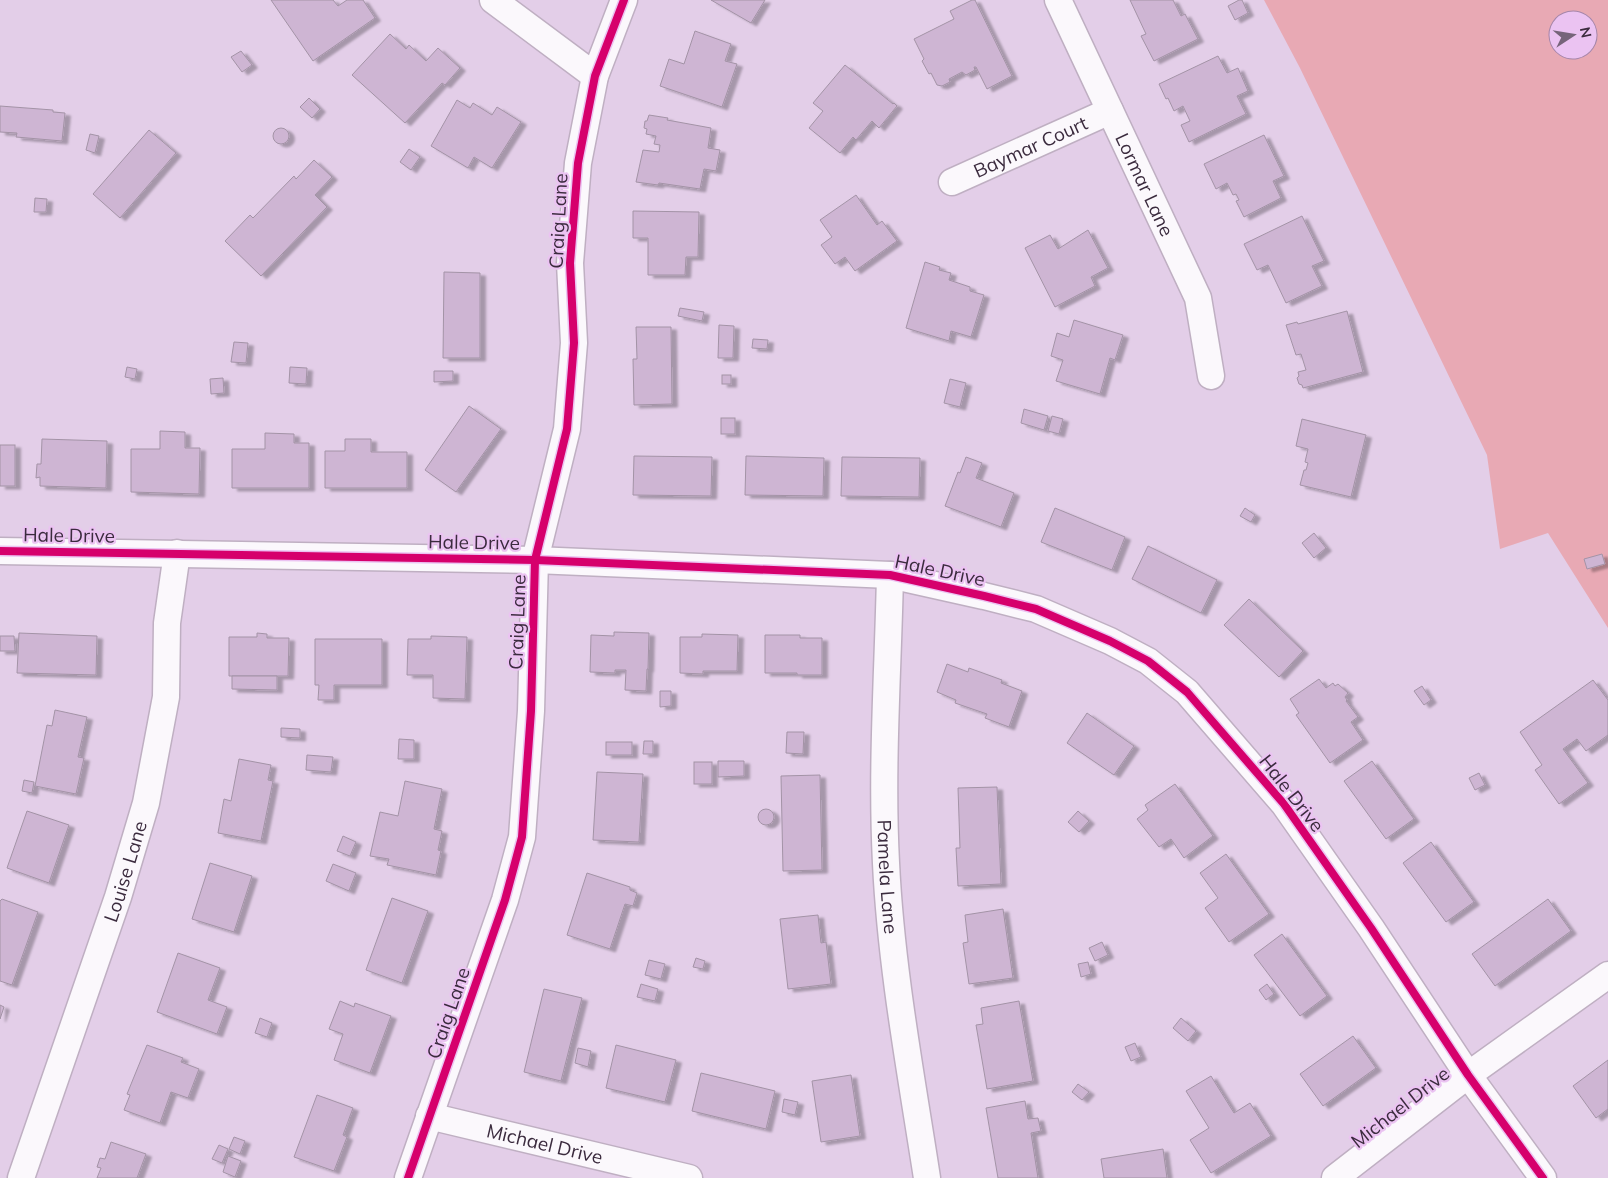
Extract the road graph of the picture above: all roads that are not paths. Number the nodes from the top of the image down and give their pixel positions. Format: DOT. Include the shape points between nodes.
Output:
graph roads {
  1 [pos="493,0"];
  2 [pos="624,0"];
  3 [pos="1058,0"];
  4 [pos="595,76"];
  5 [pos="1110,111"];
  6 [pos="952,182"];
  7 [pos="1211,376"];
  8 [pos="0,551"];
  9 [pos="178,553"];
  10 [pos="535,560"];
  11 [pos="890,575"];
  12 [pos="1608,975"];
  13 [pos="1468,1075"];
  14 [pos="429,1116"];
  15 [pos="21,1178"];
  16 [pos="408,1178"];
  17 [pos="689,1178"];
  18 [pos="927,1178"];
  19 [pos="1335,1178"];
  20 [pos="1543,1178"];
  1 -- 4 [label="street"];
  2 -- 4 [label="street, Craig Lane"];
  3 -- 5 [label="street, Lormar Lane"];
  4 -- 10 [label="street, Craig Lane" via="578,163 570,263 574,343 567,429"];
  5 -- 6 [label="street, Baymar Court"];
  5 -- 7 [label="street, Lormar Lane" via="1198,298"];
  8 -- 9 [label="street, Hale Drive"];
  9 -- 10 [label="street, Hale Drive"];
  9 -- 15 [label="street, Louise Lane" via="168,623 166,697 146,803 118,897"];
  10 -- 11 [label="street, Hale Drive"];
  10 -- 14 [label="street, Craig Lane" via="531,711 522,837 505,900"];
  11 -- 13 [label="street, Hale Drive" via="1036,609 1148,661 1187,692 1284,804"];
  11 -- 18 [label="street, Pamela Lane" via="885,779 889,912"];
  12 -- 13 [label="street, Michael Drive"];
  13 -- 19 [label="street, Michael Drive"];
  13 -- 20 [label="street, Hale Drive"];
  14 -- 16 [label="street, Craig Lane"];
  14 -- 17 [label="street, Michael Drive"];
}
